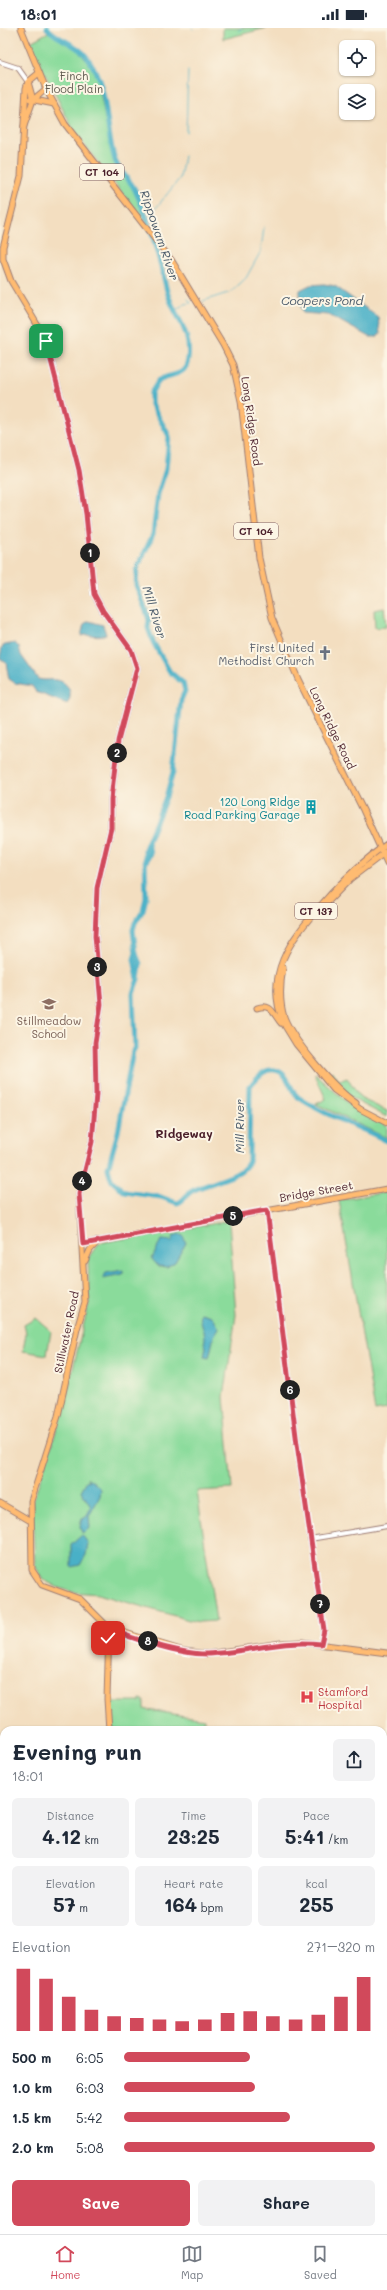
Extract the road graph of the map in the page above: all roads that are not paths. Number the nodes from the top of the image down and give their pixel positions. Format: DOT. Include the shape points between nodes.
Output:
graph roads {
  1 [pos="21,28"];
  2 [pos="0,62"];
  3 [pos="39,74"];
  4 [pos="28,82"];
  5 [pos="46,90"];
  6 [pos="26,96"];
  7 [pos="33,100"];
  8 [pos="54,105"];
  9 [pos="24,126"];
  10 [pos="387,844"];
  11 [pos="385,851"];
  12 [pos="387,863"];
  13 [pos="278,996"];
  14 [pos="263,1000"];
  15 [pos="265,1005"];
  16 [pos="256,1008"];
  17 [pos="285,1026"];
  18 [pos="387,1119"];
  19 [pos="387,1123"];
  20 [pos="387,1188"];
  21 [pos="267,1210"];
  22 [pos="98,1241"];
  23 [pos="83,1244"];
  24 [pos="84,1262"];
  25 [pos="0,1503"];
  26 [pos="29,1520"];
  27 [pos="387,1526"];
  28 [pos="310,1539"];
  29 [pos="108,1628"];
  30 [pos="321,1644"];
  31 [pos="387,1653"];
  32 [pos="109,1726"];
  1 -- 3 [label="main road, Long Ridge Road / CT 104"];
  2 -- 4 [label="street" via="18,68"];
  3 -- 4 [label="main road"];
  3 -- 5 [label="main road, Long Ridge Road / CT 104"];
  4 -- 6 [label="main road, Stillwater Road"];
  4 -- 7 [label="main road"];
  5 -- 7 [label="main road"];
  5 -- 8 [label="main road, Long Ridge Road / CT 104"];
  6 -- 7 [label="main road"];
  6 -- 9 [label="main road, Stillwater Road"];
  7 -- 8 [label="main road"];
  7 -- 9 [label="main road, Stillwater Road"];
  8 -- 11 [label="main road, Long Ridge Road / CT 104" via="183,277 233,365 241,401 259,558 272,618 298,679"];
  9 -- 23 [label="main road, Stillwater Road" via="21,176 3,246 3,259 11,281 44,336 50,356 75,451 94,594 131,650 137,668 118,741 111,799 111,828 97,888 95,936 101,1004 95,1043 96,1094 92,1142 79,1194"];
  10 -- 11 [label="main road, CT 137"];
  11 -- 12 [label="main road, Long Ridge Road"];
  11 -- 13 [label="main road, CT 137" via="341,887 293,943 284,964"];
  13 -- 17 [label="main road, CT 137" via="280,1017"];
  13 -- 18 [label="main road, CT 137" via="285,1017 301,1044 341,1092"];
  14 -- 15 [label="main road"];
  15 -- 16 [label="main road"];
  15 -- 17 [label="main road"];
  17 -- 19 [label="main road, CT 137" via="296,1044 334,1090 360,1109"];
  20 -- 21 [label="main road, Bridge Street"];
  21 -- 22 [label="main road, Bridge Street"];
  21 -- 28 [label="street"];
  22 -- 23 [label="main road, Bridge Street"];
  22 -- 24 [label="main road"];
  23 -- 24 [label="main road, Stillwater Road"];
  24 -- 26 [label="main road, Stillwater Road" via="85,1302 76,1329 58,1416 34,1487"];
  25 -- 26 [label="main road"];
  26 -- 29 [label="main road, Stillwater Road" via="32,1570 37,1580 46,1587 80,1599"];
  27 -- 28 [label="street"];
  28 -- 30 [label="street" via="324,1630"];
  29 -- 30 [label="main road" via="195,1653 281,1643"];
  29 -- 32 [label="main road"];
  30 -- 31 [label="main road"];
}
